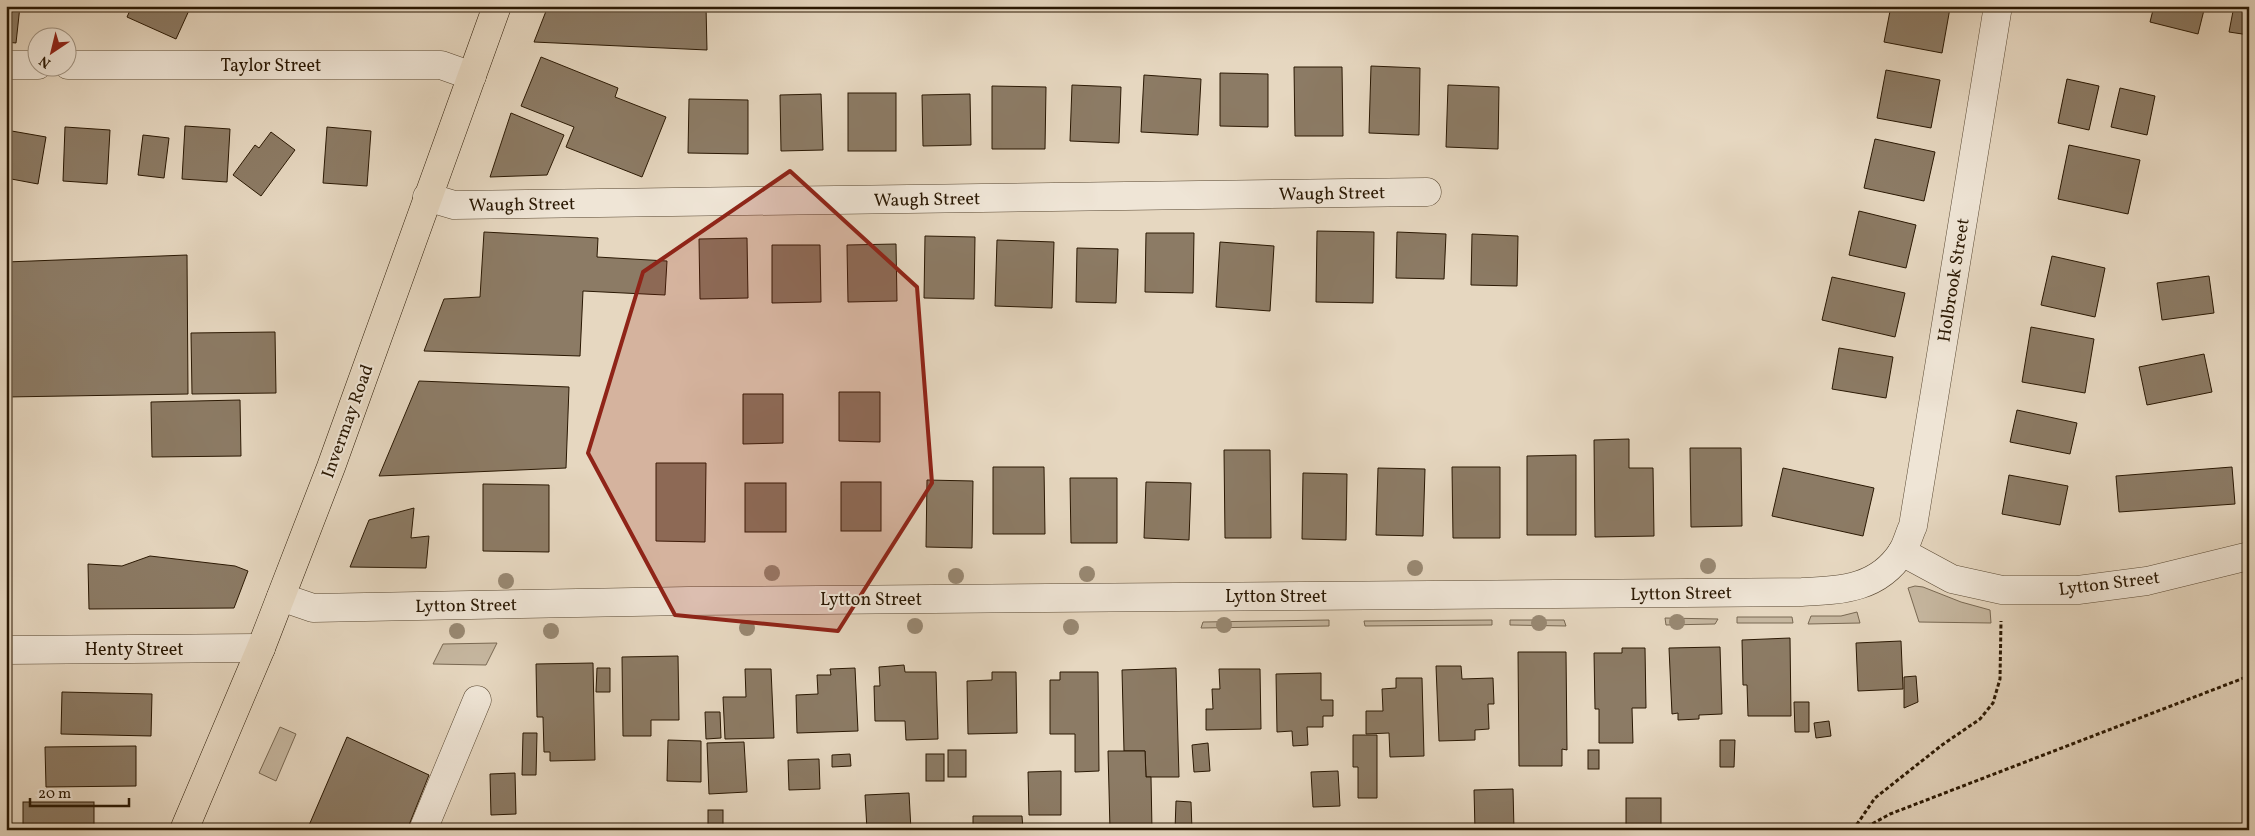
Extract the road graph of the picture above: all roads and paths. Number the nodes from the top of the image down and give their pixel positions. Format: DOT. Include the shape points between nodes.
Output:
graph roads {
  1 [pos="497,6"];
  2 [pos="1998,6"];
  3 [pos="6,65"];
  4 [pos="28,65"];
  5 [pos="78,65"];
  6 [pos="472,76"];
  7 [pos="1427,192"];
  8 [pos="427,197"];
  9 [pos="1902,552"];
  10 [pos="2249,556"];
  11 [pos="2002,590"];
  12 [pos="281,597"];
  13 [pos="261,648"];
  14 [pos="6,650"];
  15 [pos="2249,676"];
  16 [pos="477,700"];
  17 [pos="184,830"];
  18 [pos="423,830"];
  19 [pos="1853,830"];
  20 [pos="1861,830"];
  1 -- 6 [label="main road, Invermay Road"];
  2 -- 9 [label="street, Holbrook Street" via="1913,526"];
  3 -- 4 [label="street"];
  5 -- 6 [label="street, Taylor Street" via="441,65"];
  6 -- 8 [label="main road, Invermay Road"];
  7 -- 8 [label="street, Waugh Street" via="454,205"];
  8 -- 12 [label="main road, Invermay Road"];
  9 -- 11 [label="street, Lytton Street" via="1952,579"];
  9 -- 12 [label="street, Lytton Street" via="1875,580 1840,590 1802,592 688,600 313,608"];
  10 -- 11 [label="street, Lytton Street" via="2137,582 2078,590"];
  11 -- 19 [label="path" via="2000,679 1993,702 1980,719 1875,798"];
  12 -- 13 [label="main road, Invermay Road"];
  13 -- 14 [label="street, Henty Street"];
  13 -- 17 [label="main road, Invermay Road"];
  15 -- 20 [label="path" via="1890,814"];
  16 -- 18 [label="street"];
}
